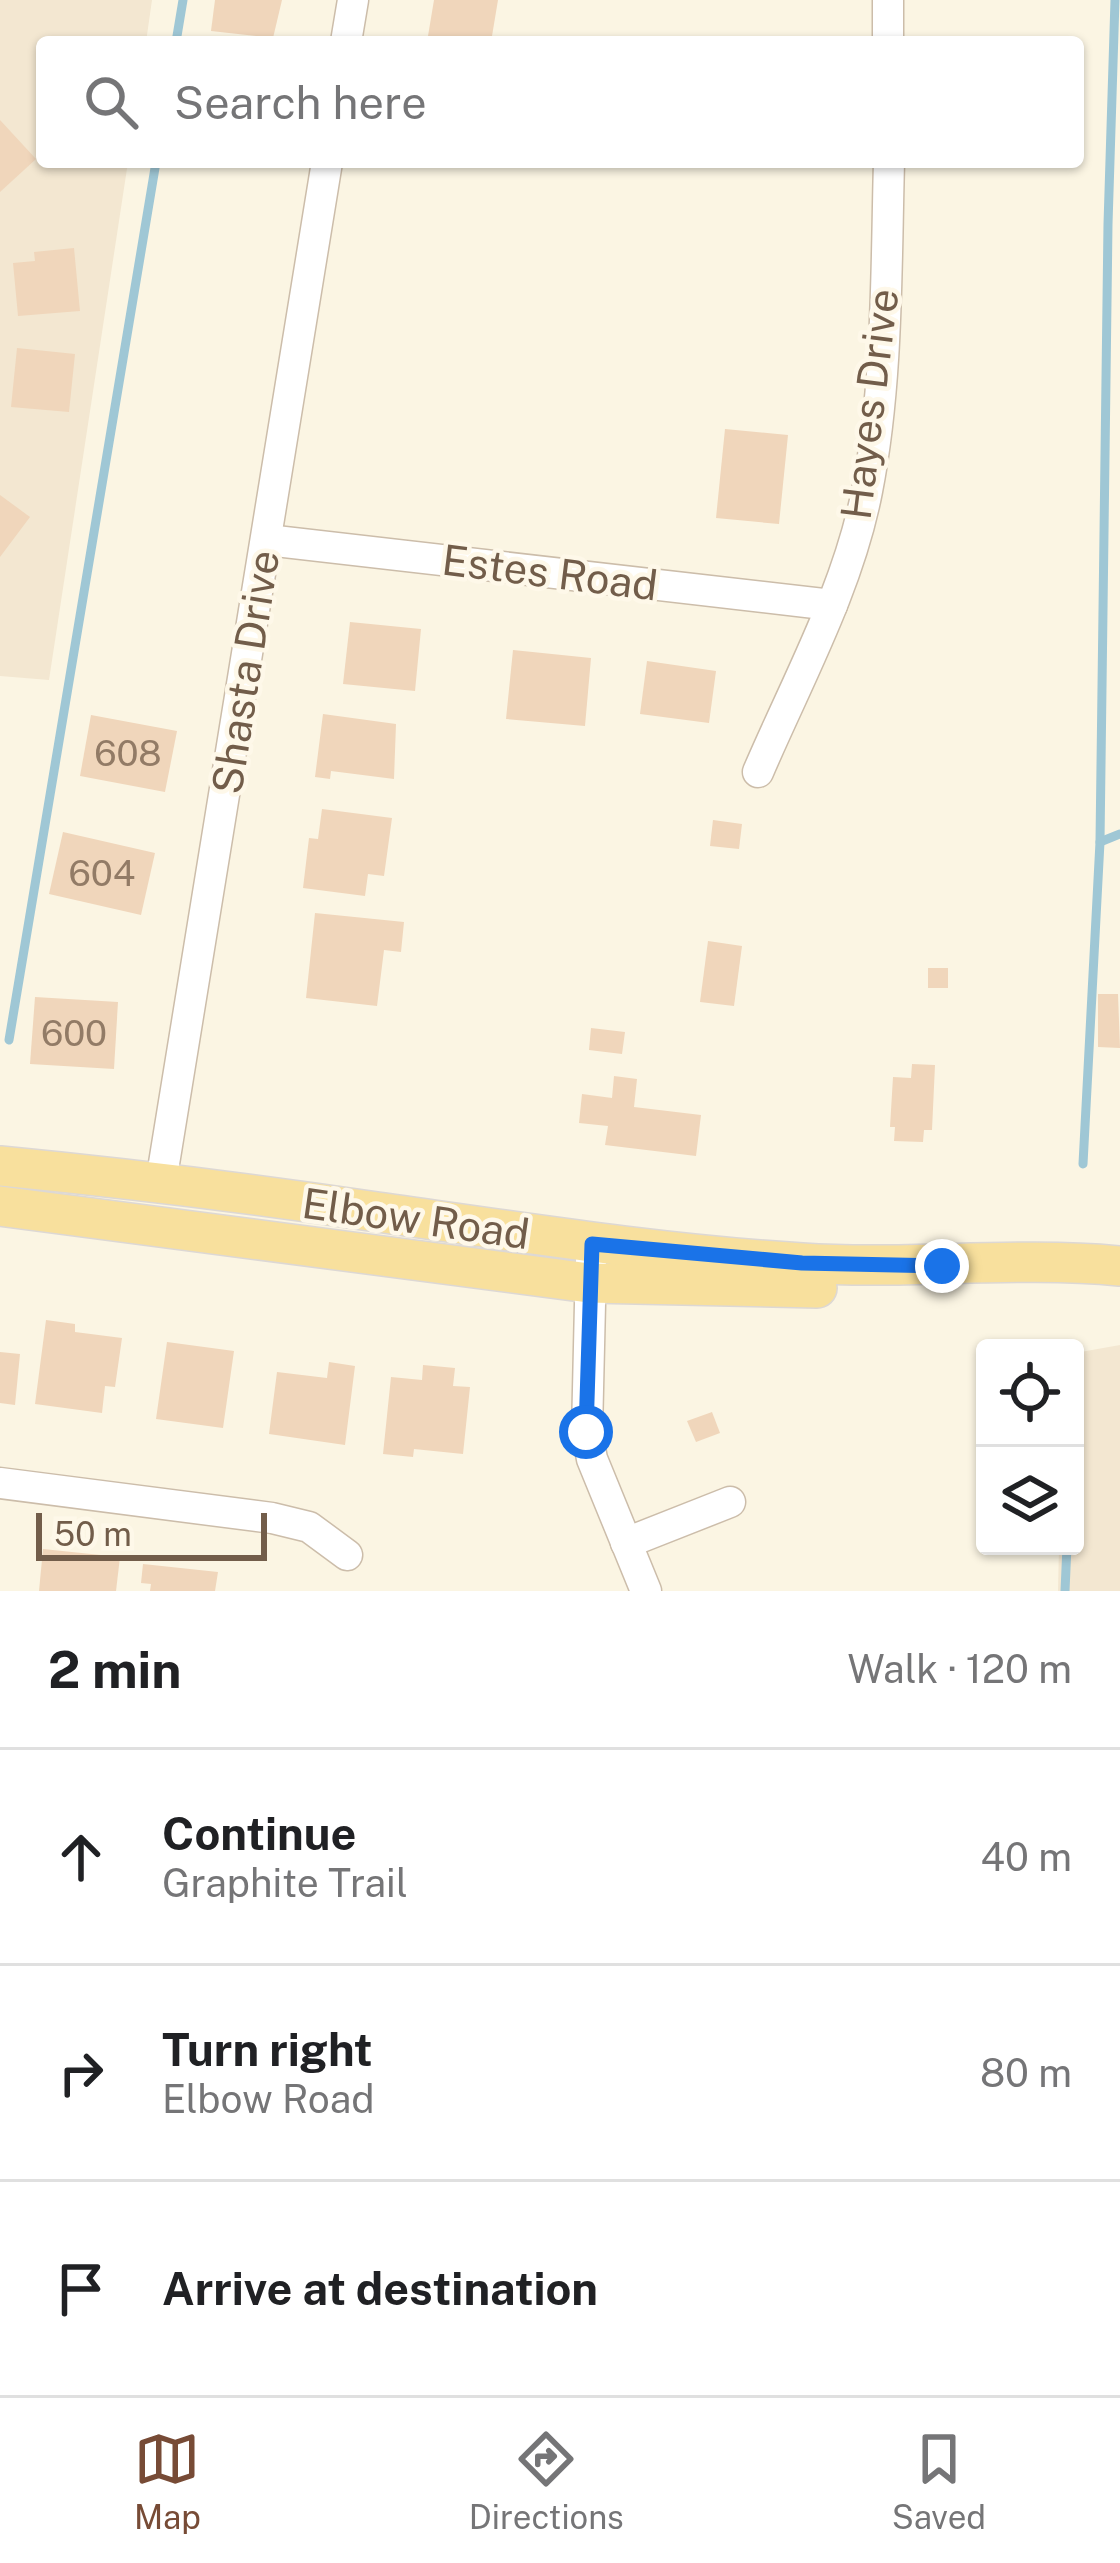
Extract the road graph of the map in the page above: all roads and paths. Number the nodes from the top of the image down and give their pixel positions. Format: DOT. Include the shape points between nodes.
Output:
graph roads {
  1 [pos="353,0"];
  2 [pos="888,0"];
  3 [pos="347,36"];
  4 [pos="888,36"];
  5 [pos="326,168"];
  6 [pos="889,168"];
  7 [pos="267,540"];
  8 [pos="832,605"];
  9 [pos="758,772"];
  10 [pos="0,1166"];
  11 [pos="161,1182"];
  12 [pos="0,1206"];
  13 [pos="591,1263"];
  14 [pos="1120,1267"];
  15 [pos="0,1483"];
  16 [pos="730,1502"];
  17 [pos="626,1543"];
  18 [pos="347,1555"];
  19 [pos="646,1591"];
  1 -- 3 [label="street"];
  2 -- 4 [label="street"];
  5 -- 7 [label="street, Shasta Drive"];
  6 -- 8 [label="street, Hayes Drive" via="867,492"];
  7 -- 8 [label="street, Estes Road"];
  7 -- 11 [label="street, Shasta Drive"];
  8 -- 9 [label="street, Hayes Drive"];
  10 -- 11 [label="main road, Elbow Road"];
  11 -- 13 [label="main road, Elbow Road"];
  12 -- 13 [label="main road, Elbow Road"];
  13 -- 14 [label="main road, Elbow Road" via="908,1288"];
  13 -- 17 [label="street" via="586,1432"];
  15 -- 18 [label="street" via="272,1519 309,1527"];
  16 -- 17 [label="street"];
  17 -- 19 [label="street"];
}
